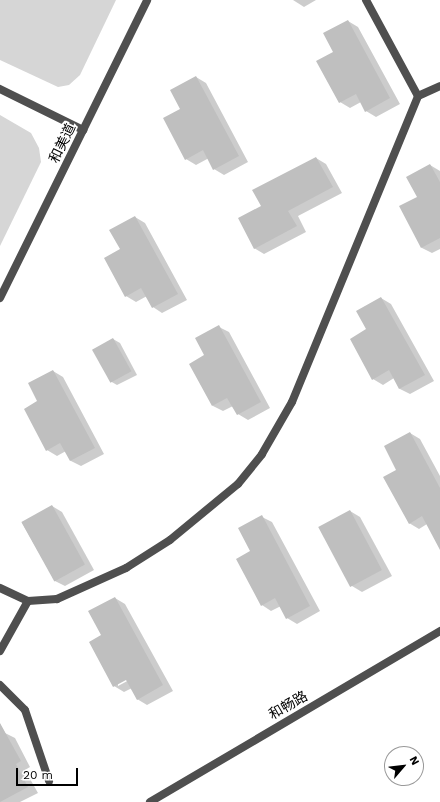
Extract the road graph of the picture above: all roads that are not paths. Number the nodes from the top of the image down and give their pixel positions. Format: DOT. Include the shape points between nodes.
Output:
graph roads {
  1 [pos="147,0"];
  2 [pos="366,0"];
  3 [pos="440,86"];
  4 [pos="0,89"];
  5 [pos="418,96"];
  6 [pos="83,130"];
  7 [pos="0,298"];
  8 [pos="0,588"];
  9 [pos="28,600"];
  10 [pos="440,631"];
  11 [pos="0,651"];
  12 [pos="0,685"];
  13 [pos="49,781"];
  14 [pos="150,802"];
  1 -- 6 [label="street, 和美道"];
  2 -- 5 [label="street"];
  3 -- 5 [label="street"];
  4 -- 6 [label="street"];
  5 -- 9 [label="street" via="292,402 262,454 238,484 170,540 126,568 57,599"];
  6 -- 7 [label="street, 和美道"];
  8 -- 9 [label="street"];
  9 -- 11 [label="street"];
  10 -- 14 [label="street, 和畅路"];
  12 -- 13 [label="street" via="25,710"];
}
